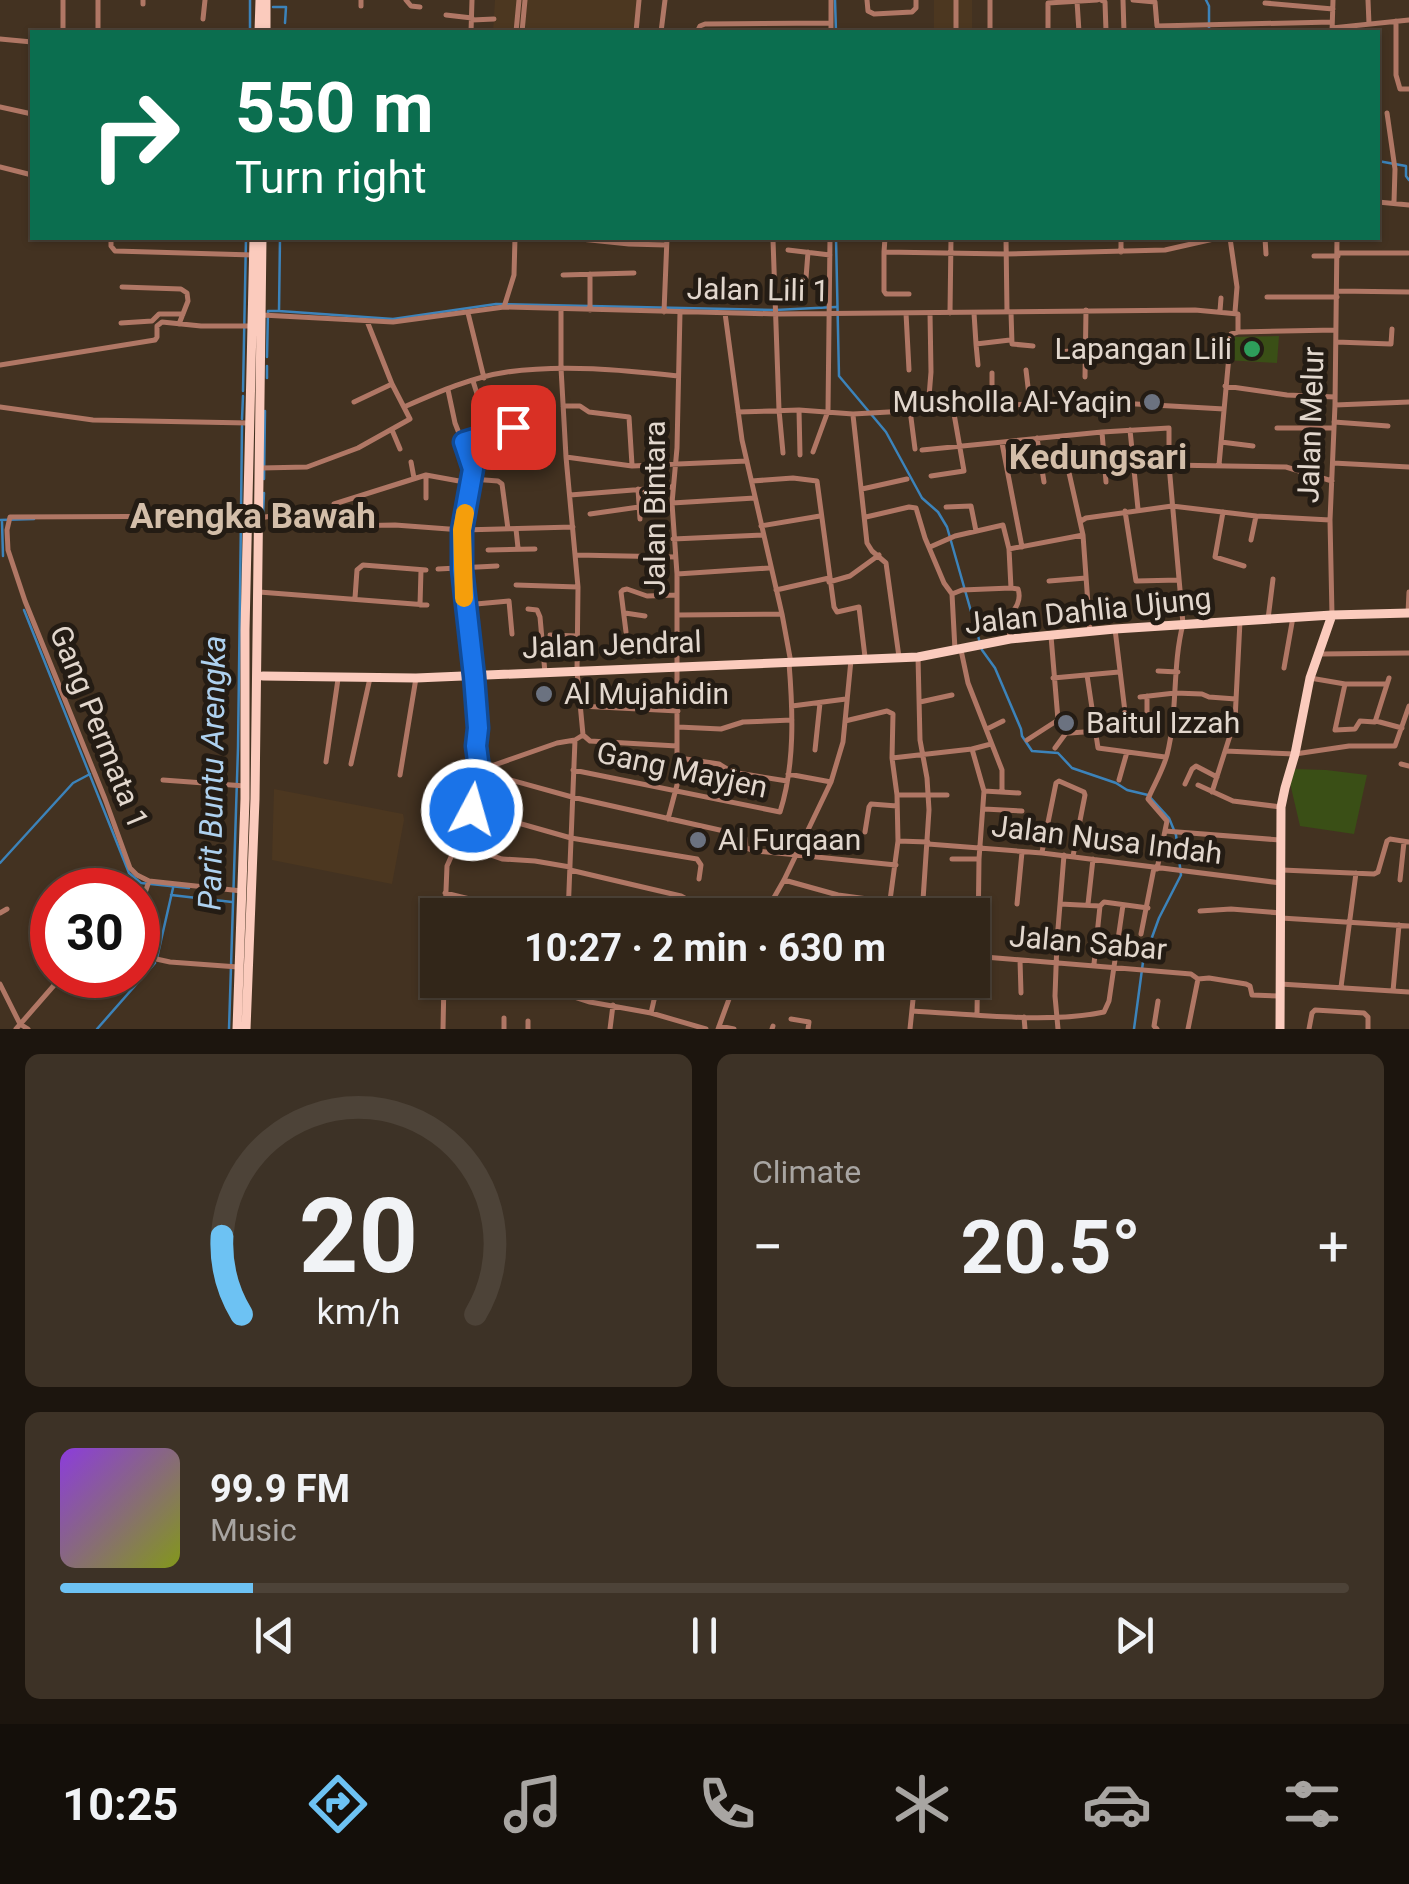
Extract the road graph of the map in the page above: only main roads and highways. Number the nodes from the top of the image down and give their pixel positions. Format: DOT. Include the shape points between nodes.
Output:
graph roads {
  1 [pos="263,0"];
  2 [pos="262,30"];
  3 [pos="253,240"];
  4 [pos="262,240"];
  5 [pos="257,517"];
  6 [pos="1409,613"];
  7 [pos="1332,615"];
  8 [pos="850,660"];
  9 [pos="259,675"];
  10 [pos="250,799"];
  11 [pos="236,1029"];
  12 [pos="246,1029"];
  13 [pos="1280,1029"];
  1 -- 2 [label="main road"];
  3 -- 5 [label="main road" via="247,326"];
  4 -- 5 [label="main road"];
  5 -- 9 [label="main road"];
  5 -- 10 [label="main road" via="239,785"];
  6 -- 7 [label="main road, Jalan Dahlia Ujung"];
  7 -- 8 [label="main road, Jalan Dahlia Ujung" via="1114,629"];
  7 -- 13 [label="main road" via="1310,678 1282,807"];
  8 -- 9 [label="main road, Jalan Jendral" via="416,678"];
  9 -- 10 [label="main road"];
  10 -- 11 [label="main road" via="236,891"];
  10 -- 12 [label="main road"];
}
